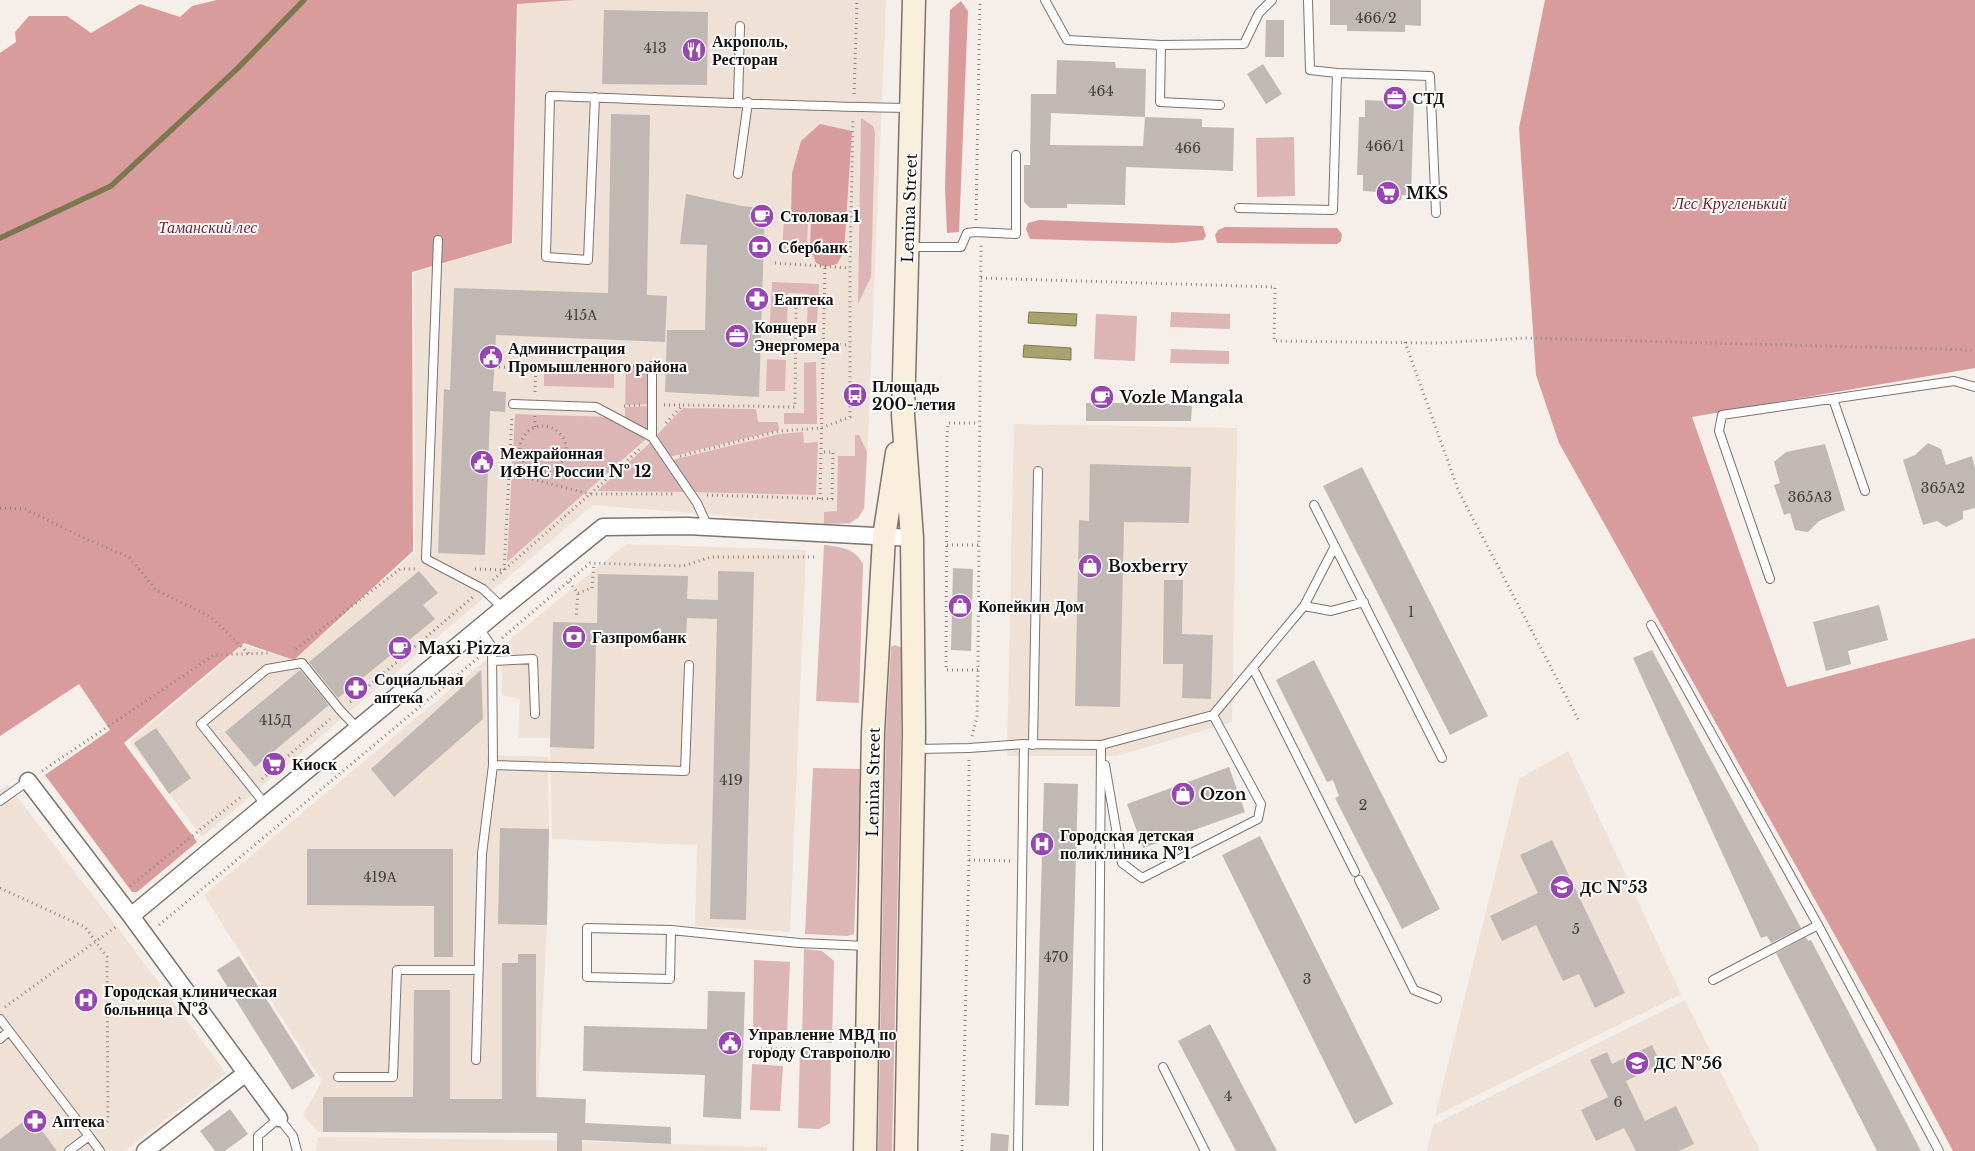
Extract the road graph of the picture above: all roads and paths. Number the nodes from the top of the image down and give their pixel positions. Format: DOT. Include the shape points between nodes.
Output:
graph roads {
  1 [pos="857,0"];
  2 [pos="914,0"];
  3 [pos="980,0"];
  4 [pos="1044,0"];
  5 [pos="1272,0"];
  6 [pos="1308,0"];
  7 [pos="740,26"];
  8 [pos="1161,45"];
  9 [pos="1338,73"];
  10 [pos="595,98"];
  11 [pos="738,102"];
  12 [pos="748,102"];
  13 [pos="1220,105"];
  14 [pos="854,108"];
  15 [pos="911,108"];
  16 [pos="1016,155"];
  17 [pos="738,174"];
  18 [pos="1240,208"];
  19 [pos="1436,213"];
  20 [pos="976,232"];
  21 [pos="438,240"];
  22 [pos="907,247"];
  23 [pos="775,263"];
  24 [pos="825,267"];
  25 [pos="850,268"];
  26 [pos="981,278"];
  27 [pos="796,302"];
  28 [pos="780,342"];
  29 [pos="1405,342"];
  30 [pos="795,343"];
  31 [pos="824,344"];
  32 [pos="850,345"];
  33 [pos="1975,350"];
  34 [pos="652,366"];
  35 [pos="500,367"];
  36 [pos="536,369"];
  37 [pos="1975,387"];
  38 [pos="1833,399"];
  39 [pos="513,404"];
  40 [pos="535,405"];
  41 [pos="902,415"];
  42 [pos="979,423"];
  43 [pos="535,427"];
  44 [pos="822,428"];
  45 [pos="652,437"];
  46 [pos="821,452"];
  47 [pos="667,459"];
  48 [pos="1038,471"];
  49 [pos="508,473"];
  50 [pos="539,473"];
  51 [pos="533,480"];
  52 [pos="1865,491"];
  53 [pos="590,494"];
  54 [pos="691,494"];
  55 [pos="820,499"];
  56 [pos="1314,505"];
  57 [pos="0,508"];
  58 [pos="708,527"];
  59 [pos="884,537"];
  60 [pos="912,538"];
  61 [pos="947,545"];
  62 [pos="979,545"];
  63 [pos="1335,546"];
  64 [pos="817,557"];
  65 [pos="594,563"];
  66 [pos="445,569"];
  67 [pos="504,570"];
  68 [pos="1770,579"];
  69 [pos="569,582"];
  70 [pos="483,589"];
  71 [pos="578,593"];
  72 [pos="979,602"];
  73 [pos="1364,602"];
  74 [pos="1035,605"];
  75 [pos="1304,606"];
  76 [pos="503,608"];
  77 [pos="576,617"];
  78 [pos="1651,625"];
  79 [pos="478,628"];
  80 [pos="492,647"];
  81 [pos="275,653"];
  82 [pos="292,653"];
  83 [pos="249,654"];
  84 [pos="492,661"];
  85 [pos="689,665"];
  86 [pos="1253,668"];
  87 [pos="978,670"];
  88 [pos="340,710"];
  89 [pos="535,714"];
  90 [pos="1213,715"];
  91 [pos="1579,720"];
  92 [pos="358,729"];
  93 [pos="1024,744"];
  94 [pos="1033,745"];
  95 [pos="1101,745"];
  96 [pos="969,748"];
  97 [pos="914,749"];
  98 [pos="1442,758"];
  99 [pos="494,765"];
  100 [pos="28,781"];
  101 [pos="251,788"];
  102 [pos="0,801"];
  103 [pos="266,804"];
  104 [pos="969,860"];
  105 [pos="1022,862"];
  106 [pos="0,888"];
  107 [pos="115,897"];
  108 [pos="131,916"];
  109 [pos="1818,926"];
  110 [pos="671,930"];
  111 [pos="146,936"];
  112 [pos="96,942"];
  113 [pos="869,946"];
  114 [pos="478,970"];
  115 [pos="1713,980"];
  116 [pos="1437,999"];
  117 [pos="0,1011"];
  118 [pos="0,1019"];
  119 [pos="9,1032"];
  120 [pos="0,1038"];
  121 [pos="761,1049"];
  122 [pos="794,1049"];
  123 [pos="476,1060"];
  124 [pos="1163,1067"];
  125 [pos="246,1073"];
  126 [pos="338,1077"];
  127 [pos="279,1118"];
  128 [pos="89,1136"];
  129 [pos="69,1151"];
  130 [pos="100,1151"];
  131 [pos="145,1151"];
  132 [pos="258,1151"];
  133 [pos="297,1151"];
  134 [pos="865,1151"];
  135 [pos="906,1151"];
  136 [pos="962,1151"];
  137 [pos="1018,1151"];
  138 [pos="1098,1151"];
  139 [pos="1205,1151"];
  140 [pos="1939,1151"];
  1 -- 14 [label="path"];
  2 -- 15 [label="main road, Lenina Street"];
  3 -- 20 [label="path"];
  4 -- 8 [label="lane" via="1067,40"];
  5 -- 8 [label="lane" via="1258,13 1244,44"];
  6 -- 9 [label="lane" via="1310,70"];
  7 -- 11 [label="lane"];
  8 -- 13 [label="lane" via="1160,102"];
  9 -- 18 [label="lane" via="1333,210"];
  9 -- 19 [label="lane" via="1430,76"];
  10 -- 10 [label="lane" via="588,260 546,257 550,96"];
  10 -- 11 [label="lane"];
  11 -- 12 [label="lane"];
  12 -- 14 [label="lane"];
  12 -- 17 [label="lane"];
  14 -- 15 [label="lane"];
  14 -- 25 [label="path"];
  15 -- 22 [label="main road, Lenina Street"];
  16 -- 20 [label="lane" via="1016,234"];
  20 -- 22 [label="lane" via="968,234 960,247"];
  20 -- 26 [label="path" via="981,242"];
  21 -- 66 [label="lane" via="426,560"];
  22 -- 41 [label="main road, Lenina Street"];
  23 -- 24 [label="path"];
  24 -- 25 [label="path"];
  24 -- 31 [label="path"];
  25 -- 32 [label="path"];
  26 -- 29 [label="path" via="1275,287 1274,341"];
  26 -- 42 [label="path"];
  27 -- 30 [label="path"];
  28 -- 30 [label="path"];
  29 -- 33 [label="path" via="1525,338"];
  29 -- 91 [label="path" via="1459,492"];
  30 -- 31 [label="path"];
  30 -- 45 [label="path" via="794,407 682,405"];
  31 -- 32 [label="path"];
  31 -- 44 [label="path"];
  32 -- 44 [label="path" via="850,417"];
  34 -- 36 [label="path" via="536,364"];
  34 -- 45 [label="lane"];
  35 -- 36 [label="path"];
  36 -- 40 [label="path"];
  37 -- 38 [label="lane" via="1954,381"];
  38 -- 52 [label="lane"];
  38 -- 68 [label="lane" via="1722,415 1719,431"];
  39 -- 40 [label="lane"];
  39 -- 49 [label="path"];
  40 -- 43 [label="path"];
  40 -- 45 [label="lane" via="596,406"];
  41 -- 59 [label="main road, Lenina Street"];
  41 -- 60 [label="main road, Lenina Street"];
  42 -- 61 [label="path" via="948,423"];
  42 -- 62 [label="path"];
  43 -- 50 [label="path" via="522,439 520,456 525,464"];
  43 -- 50 [label="path" via="551,427 558,431 566,445 560,466 554,471"];
  44 -- 46 [label="path"];
  44 -- 47 [label="path" via="779,431"];
  45 -- 47 [label="lane"];
  45 -- 53 [label="path"];
  46 -- 55 [label="path"];
  46 -- 55 [label="path" via="833,452 833,457 832,499"];
  47 -- 54 [label="lane"];
  48 -- 74 [label="lane"];
  49 -- 51 [label="path"];
  49 -- 67 [label="path"];
  50 -- 51 [label="path"];
  51 -- 53 [label="path"];
  53 -- 54 [label="path"];
  53 -- 67 [label="path"];
  54 -- 55 [label="path"];
  54 -- 58 [label="lane"];
  56 -- 63 [label="lane"];
  57 -- 83 [label="path" via="25,508 129,557 156,590 211,617"];
  58 -- 59 [label="street"];
  58 -- 76 [label="street" via="603,527"];
  59 -- 60 [label="street"];
  59 -- 113 [label="main road, Lenina Street" via="873,732"];
  60 -- 97 [label="main road, Lenina Street"];
  61 -- 62 [label="path"];
  61 -- 87 [label="path" via="946,670"];
  62 -- 72 [label="path"];
  63 -- 73 [label="lane"];
  63 -- 75 [label="lane"];
  64 -- 65 [label="path" via="711,557 683,566"];
  65 -- 69 [label="path"];
  65 -- 71 [label="path" via="592,588"];
  66 -- 67 [label="path"];
  66 -- 70 [label="lane"];
  66 -- 82 [label="path" via="400,569"];
  67 -- 70 [label="path"];
  69 -- 71 [label="path"];
  69 -- 80 [label="path"];
  70 -- 76 [label="lane"];
  70 -- 88 [label="path"];
  71 -- 77 [label="path"];
  72 -- 74 [label="path"];
  72 -- 87 [label="path"];
  73 -- 75 [label="lane" via="1331,611"];
  73 -- 98 [label="lane"];
  74 -- 94 [label="lane"];
  75 -- 86 [label="lane"];
  76 -- 79 [label="street"];
  78 -- 109 [label="lane"];
  79 -- 80 [label="lane"];
  79 -- 92 [label="street"];
  80 -- 84 [label="lane"];
  80 -- 111 [label="path"];
  81 -- 83 [label="path"];
  83 -- 100 [label="path" via="214,655"];
  84 -- 89 [label="lane" via="533,659"];
  84 -- 99 [label="lane"];
  85 -- 99 [label="lane" via="685,771"];
  86 -- 90 [label="lane"];
  86 -- 116 [label="lane" via="1414,990"];
  87 -- 96 [label="path" via="977,717"];
  88 -- 92 [label="lane"];
  88 -- 101 [label="path"];
  88 -- 101 [label="lane" via="302,662 267,669 200,724"];
  90 -- 95 [label="lane"];
  90 -- 95 [label="lane" via="1261,804 1258,819 1142,878 1122,863"];
  92 -- 103 [label="street"];
  93 -- 94 [label="lane"];
  93 -- 96 [label="lane"];
  93 -- 105 [label="lane"];
  94 -- 95 [label="lane"];
  95 -- 138 [label="lane"];
  96 -- 97 [label="lane"];
  96 -- 104 [label="path"];
  97 -- 135 [label="main road, Lenina Street"];
  99 -- 114 [label="lane" via="482,854"];
  100 -- 102 [label="lane"];
  100 -- 107 [label="street"];
  101 -- 103 [label="lane"];
  101 -- 107 [label="path"];
  103 -- 108 [label="street"];
  104 -- 105 [label="path"];
  104 -- 136 [label="path"];
  105 -- 137 [label="lane"];
  106 -- 112 [label="path" via="85,927"];
  107 -- 108 [label="street"];
  108 -- 111 [label="street"];
  108 -- 112 [label="path"];
  109 -- 115 [label="lane"];
  109 -- 140 [label="lane"];
  110 -- 110 [label="lane" via="587,928 587,977 670,979"];
  110 -- 113 [label="lane" via="799,943"];
  111 -- 125 [label="street"];
  112 -- 117 [label="path"];
  112 -- 128 [label="path" via="107,957 108,1121"];
  113 -- 134 [label="main road, Lenina Street"];
  114 -- 123 [label="lane"];
  114 -- 126 [label="lane" via="397,970 392,1077"];
  118 -- 119 [label="lane"];
  119 -- 120 [label="lane"];
  119 -- 128 [label="lane"];
  121 -- 122 [label="path"];
  124 -- 139 [label="lane"];
  125 -- 127 [label="street"];
  125 -- 131 [label="street"];
  127 -- 132 [label="lane" via="258,1136"];
  127 -- 133 [label="lane" via="293,1136"];
  128 -- 129 [label="lane"];
  128 -- 130 [label="lane"];
}
